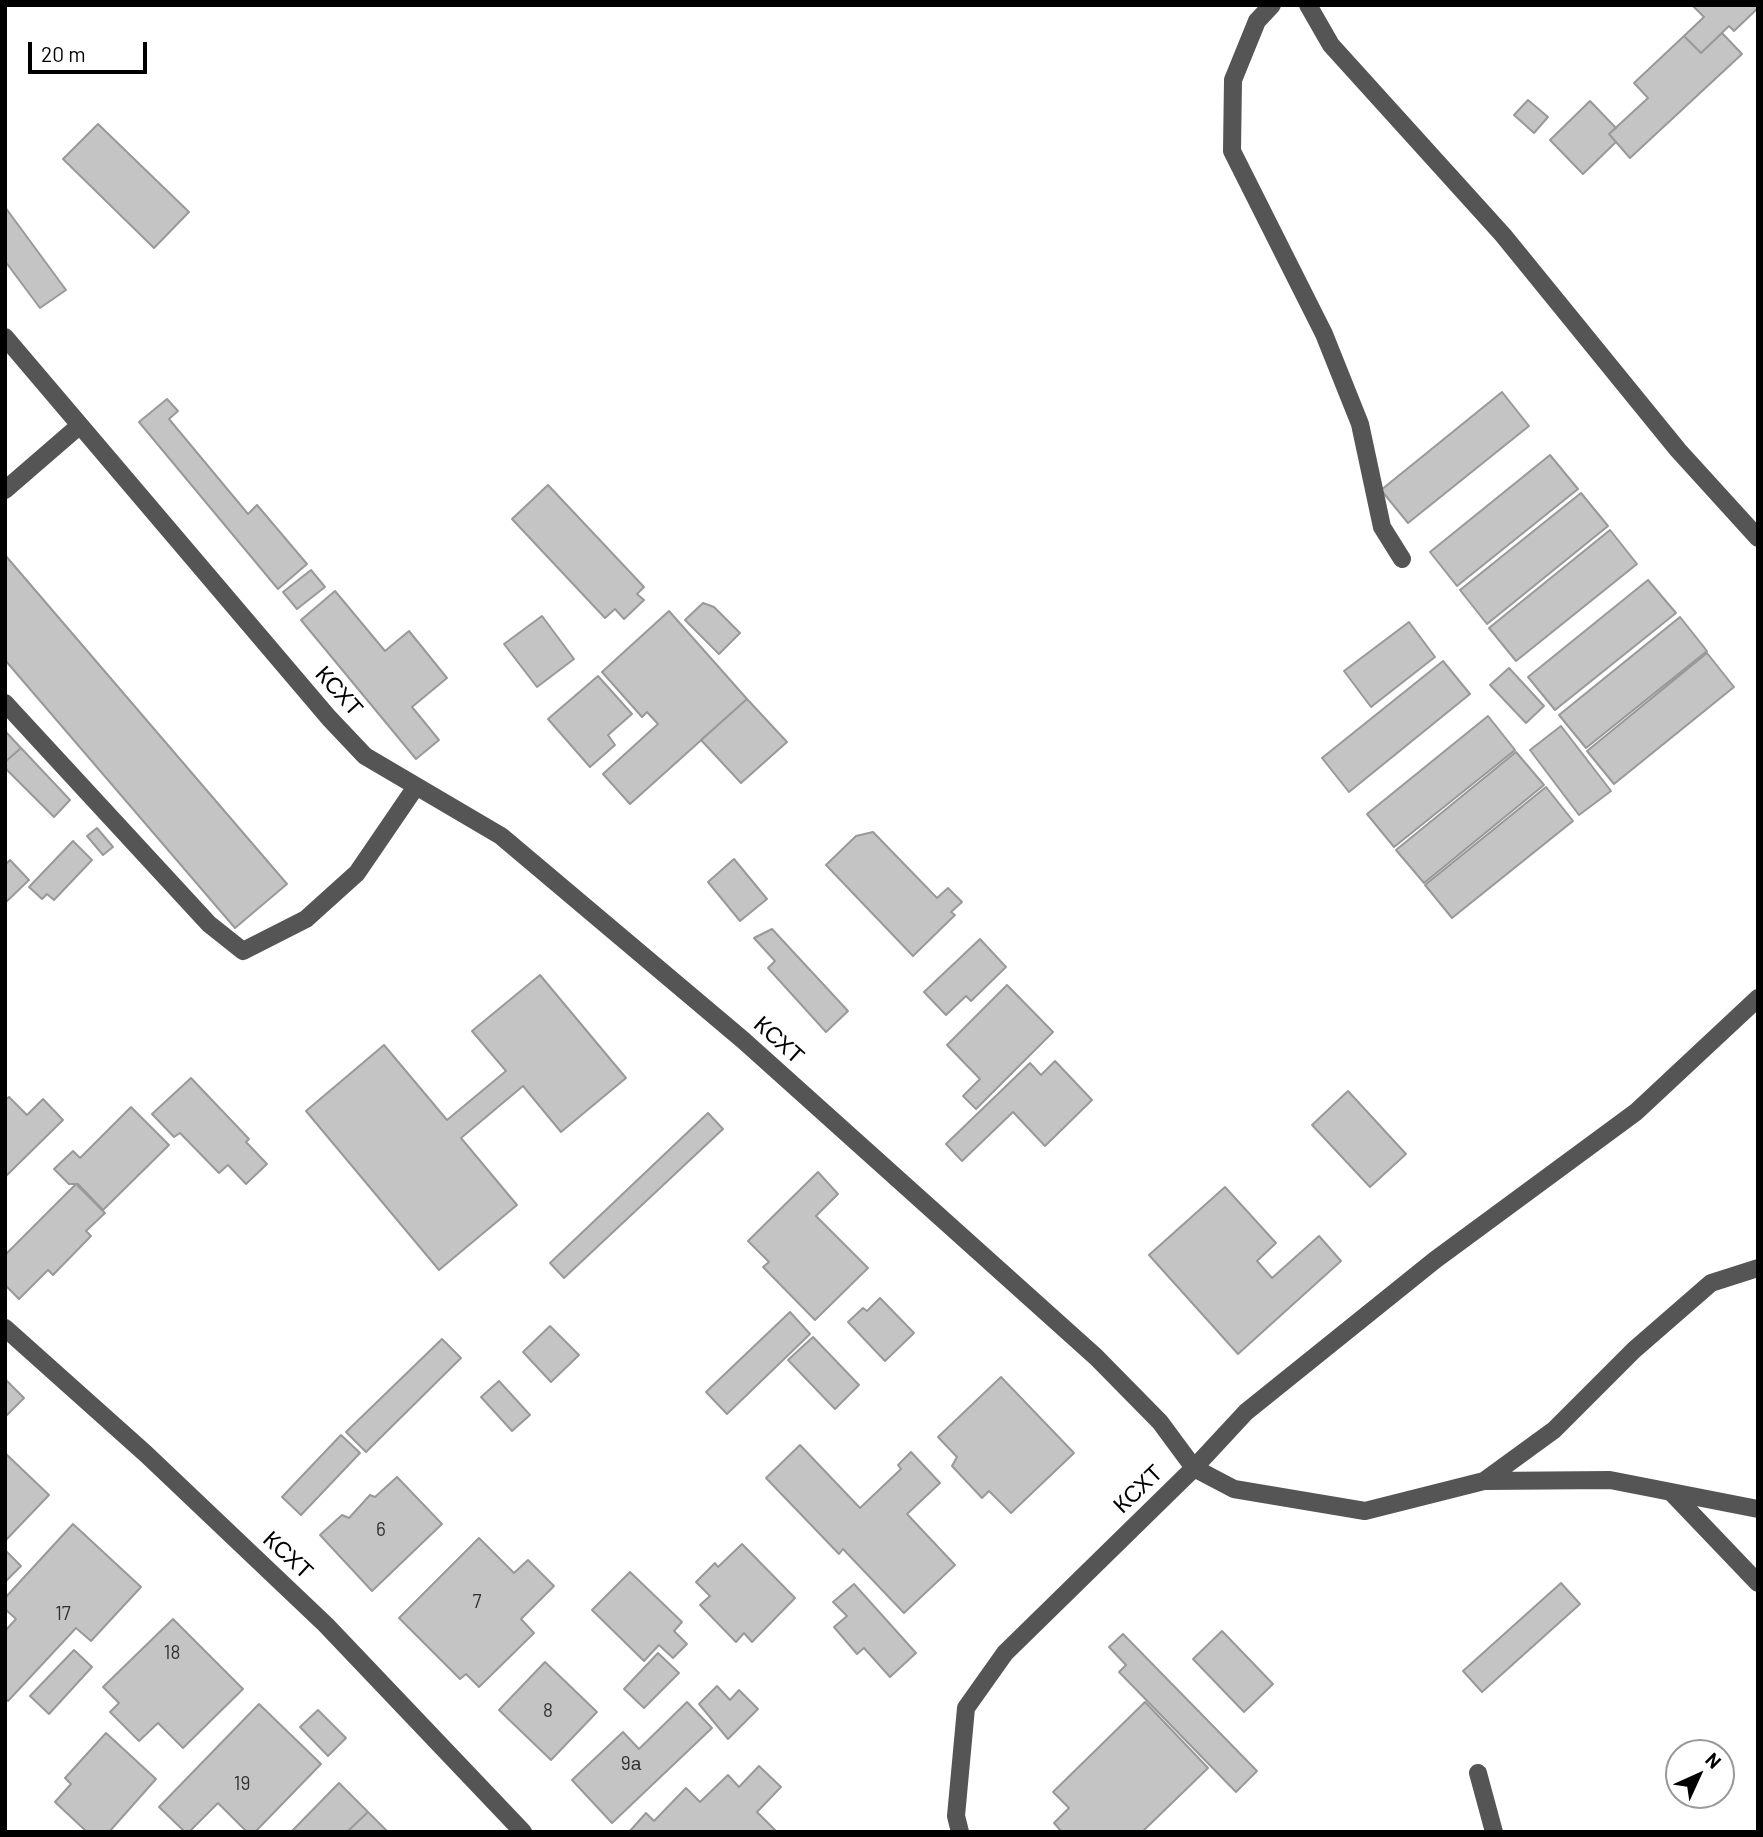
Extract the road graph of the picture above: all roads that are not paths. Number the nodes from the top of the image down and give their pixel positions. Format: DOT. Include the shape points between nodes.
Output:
graph roads {
  1 [pos="1272,5"];
  2 [pos="1308,5"];
  3 [pos="5,337"];
  4 [pos="79,426"];
  5 [pos="5,490"];
  6 [pos="1758,538"];
  7 [pos="1402,559"];
  8 [pos="5,703"];
  9 [pos="415,788"];
  10 [pos="1758,998"];
  11 [pos="1758,1268"];
  12 [pos="5,1328"];
  13 [pos="1194,1468"];
  14 [pos="1484,1481"];
  15 [pos="1671,1493"];
  16 [pos="1758,1509"];
  17 [pos="1758,1583"];
  18 [pos="1478,1773"];
  19 [pos="523,1832"];
  20 [pos="960,1832"];
  21 [pos="1494,1832"];
  1 -- 7 [label="street" via="1257,21 1233,80 1232,151 1324,334 1360,424 1382,527"];
  2 -- 6 [label="street" via="1332,45 1503,235 1678,450"];
  3 -- 4 [label="street, КСХТ"];
  4 -- 5 [label="street"];
  4 -- 9 [label="street, КСХТ" via="329,718 365,756"];
  8 -- 9 [label="street" via="209,924 243,951 306,919 357,873"];
  9 -- 13 [label="street, КСХТ" via="501,836 743,1040 1096,1357 1160,1422"];
  10 -- 13 [label="street" via="1636,1112 1435,1260 1246,1412"];
  11 -- 14 [label="street" via="1711,1283 1634,1350 1554,1430"];
  12 -- 19 [label="street, КСХТ" via="326,1625"];
  13 -- 14 [label="street" via="1234,1489 1365,1511"];
  13 -- 20 [label="street, КСХТ" via="1005,1653 966,1708 956,1816"];
  14 -- 15 [label="street" via="1610,1480"];
  15 -- 16 [label="street"];
  15 -- 17 [label="street"];
  18 -- 21 [label="street"];
}
